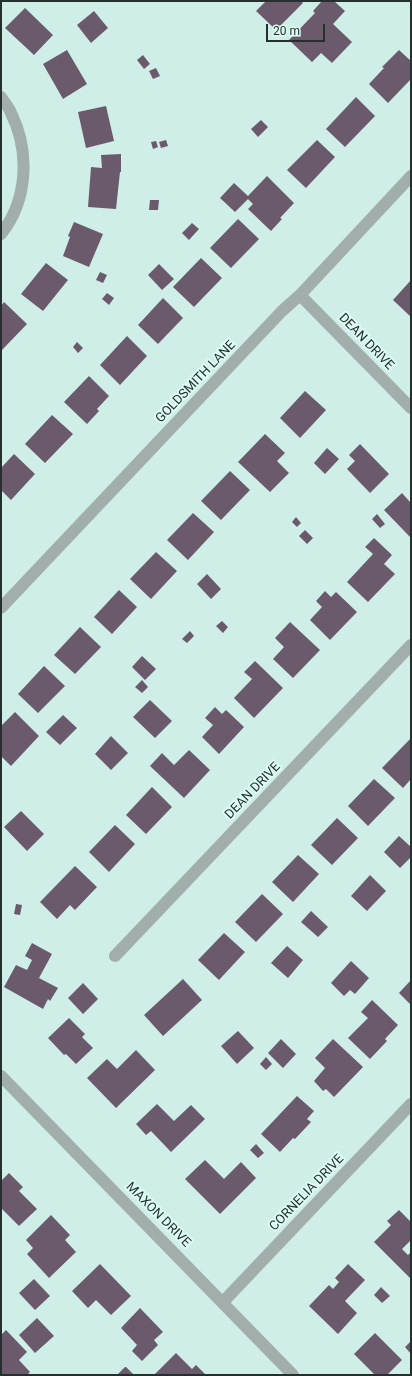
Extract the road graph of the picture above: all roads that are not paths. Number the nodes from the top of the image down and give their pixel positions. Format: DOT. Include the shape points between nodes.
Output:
graph roads {
  1 [pos="1,97"];
  2 [pos="411,176"];
  3 [pos="1,234"];
  4 [pos="300,295"];
  5 [pos="411,408"];
  6 [pos="1,608"];
  7 [pos="411,645"];
  8 [pos="115,956"];
  9 [pos="1,1076"];
  10 [pos="411,1104"];
  11 [pos="223,1302"];
  12 [pos="293,1375"];
  1 -- 3 [label="street" via="18,129 23,147 24,166 18,200"];
  2 -- 4 [label="street, GOLDSMITH LANE"];
  4 -- 5 [label="street, DEAN DRIVE"];
  4 -- 6 [label="street, GOLDSMITH LANE"];
  7 -- 8 [label="street, DEAN DRIVE"];
  9 -- 11 [label="street, MAXON DRIVE"];
  10 -- 11 [label="street, CORNELIA DRIVE"];
  11 -- 12 [label="street, MAXON DRIVE"];
}
